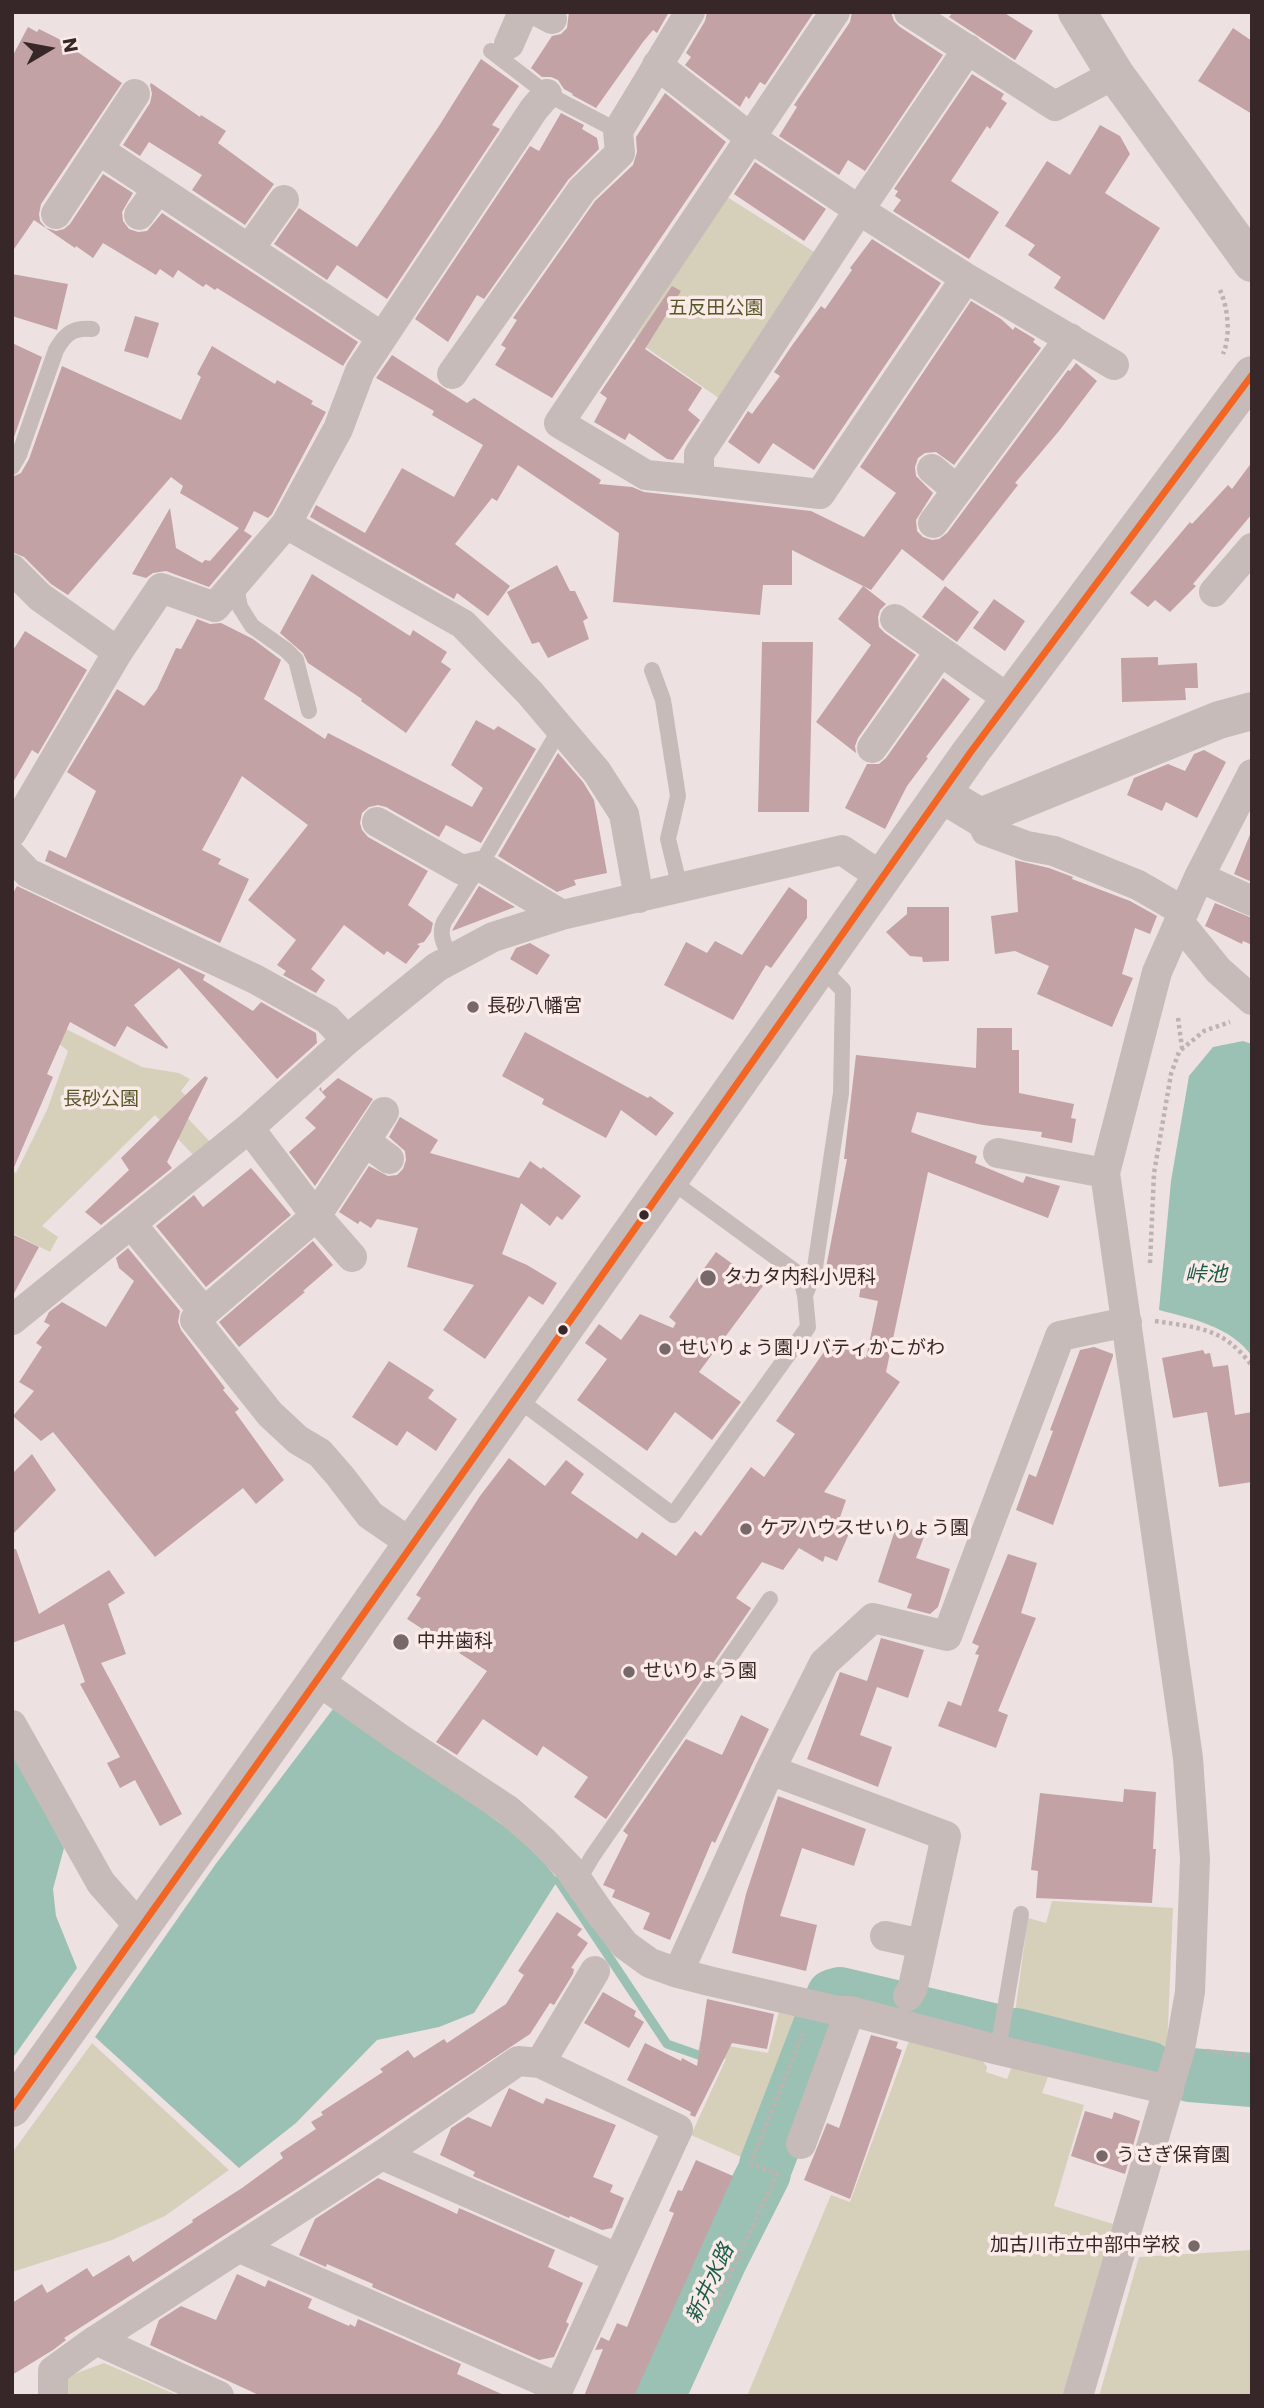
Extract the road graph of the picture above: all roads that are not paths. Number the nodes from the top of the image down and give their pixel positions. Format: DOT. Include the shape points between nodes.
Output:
graph roads {
  1 [pos="523,12"];
  2 [pos="690,12"];
  3 [pos="835,12"];
  4 [pos="909,12"];
  5 [pos="1077,12"];
  6 [pos="500,48"];
  7 [pos="968,50"];
  8 [pos="657,65"];
  9 [pos="1115,74"];
  10 [pos="135,94"];
  11 [pos="547,94"];
  12 [pos="618,131"];
  13 [pos="751,138"];
  14 [pos="99,150"];
  15 [pos="158,189"];
  16 [pos="284,200"];
  17 [pos="859,210"];
  18 [pos="56,214"];
  19 [pos="139,215"];
  20 [pos="249,249"];
  21 [pos="1252,263"];
  22 [pos="966,278"];
  23 [pos="92,329"];
  24 [pos="383,337"];
  25 [pos="1070,338"];
  26 [pos="1114,365"];
  27 [pos="452,374"];
  28 [pos="1252,376"];
  29 [pos="12,467"];
  30 [pos="932,469"];
  31 [pos="699,480"];
  32 [pos="957,489"];
  33 [pos="933,523"];
  34 [pos="286,524"];
  35 [pos="1249,556"];
  36 [pos="12,569"];
  37 [pos="235,581"];
  38 [pos="1214,592"];
  39 [pos="895,619"];
  40 [pos="118,652"];
  41 [pos="940,652"];
  42 [pos="652,670"];
  43 [pos="1010,700"];
  44 [pos="309,711"];
  45 [pos="1252,711"];
  46 [pos="560,729"];
  47 [pos="872,748"];
  48 [pos="1252,774"];
  49 [pos="942,794"];
  50 [pos="980,817"];
  51 [pos="377,822"];
  52 [pos="12,832"];
  53 [pos="12,856"];
  54 [pos="480,866"];
  55 [pos="1199,877"];
  56 [pos="883,878"];
  57 [pos="680,888"];
  58 [pos="639,898"];
  59 [pos="1252,901"];
  60 [pos="562,915"];
  61 [pos="1181,916"];
  62 [pos="452,959"];
  63 [pos="832,979"];
  64 [pos="1246,1010"];
  65 [pos="347,1040"];
  66 [pos="384,1112"];
  67 [pos="249,1128"];
  68 [pos="998,1153"];
  69 [pos="1105,1173"];
  70 [pos="670,1180"];
  71 [pos="316,1216"];
  72 [pos="132,1225"];
  73 [pos="352,1257"];
  74 [pos="805,1295"];
  75 [pos="205,1312"];
  76 [pos="12,1321"];
  77 [pos="1137,1321"];
  78 [pos="515,1398"];
  79 [pos="412,1544"];
  80 [pos="770,1599"];
  81 [pos="317,1680"];
  82 [pos="12,1725"];
  83 [pos="770,1770"];
  84 [pos="578,1881"];
  85 [pos="1020,1914"];
  86 [pos="140,1927"];
  87 [pos="885,1936"];
  88 [pos="922,1944"];
  89 [pos="595,1971"];
  90 [pos="678,1973"];
  91 [pos="908,1997"];
  92 [pos="834,2009"];
  93 [pos="1001,2036"];
  94 [pos="540,2063"];
  95 [pos="1169,2090"];
  96 [pos="12,2108"];
  97 [pos="801,2144"];
  98 [pos="382,2155"];
  99 [pos="240,2248"];
  100 [pos="617,2258"];
  101 [pos="96,2340"];
  102 [pos="557,2392"];
  103 [pos="53,2396"];
  104 [pos="219,2396"];
  105 [pos="1078,2396"];
  1 -- 6 [label="street"];
  2 -- 8 [label="street"];
  3 -- 13 [label="street"];
  4 -- 7 [label="street"];
  5 -- 9 [label="street"];
  6 -- 11 [label="lane"];
  7 -- 9 [label="street" via="1055,106"];
  7 -- 17 [label="street"];
  8 -- 12 [label="street"];
  8 -- 13 [label="street"];
  9 -- 21 [label="street"];
  10 -- 14 [label="street"];
  11 -- 12 [label="lane"];
  11 -- 24 [label="street"];
  12 -- 27 [label="street" via="621,153 582,190"];
  13 -- 17 [label="street"];
  13 -- 31 [label="street" via="559,423 646,475"];
  14 -- 15 [label="street"];
  14 -- 18 [label="street"];
  15 -- 19 [label="street"];
  15 -- 20 [label="street"];
  16 -- 20 [label="street"];
  17 -- 22 [label="street"];
  17 -- 31 [label="street" via="699,454"];
  20 -- 24 [label="street"];
  22 -- 25 [label="street"];
  22 -- 31 [label="street" via="820,494"];
  23 -- 29 [label="lane" via="65,334 55,350"];
  24 -- 34 [label="street" via="360,371 338,429"];
  25 -- 26 [label="street"];
  25 -- 32 [label="street"];
  28 -- 43 [label="street"];
  30 -- 32 [label="street"];
  32 -- 33 [label="street"];
  34 -- 37 [label="street"];
  34 -- 46 [label="street" via="463,624"];
  35 -- 38 [label="street"];
  36 -- 40 [label="street" via="40,597"];
  37 -- 40 [label="street" via="215,607 161,588"];
  37 -- 44 [label="lane" via="240,607 252,626 296,660"];
  39 -- 41 [label="street"];
  40 -- 52 [label="street"];
  41 -- 43 [label="street"];
  41 -- 47 [label="street"];
  42 -- 57 [label="lane" via="663,700 678,796 668,838"];
  43 -- 49 [label="street"];
  45 -- 50 [label="street" via="1219,720"];
  46 -- 54 [label="lane"];
  46 -- 58 [label="street" via="597,772 624,814"];
  48 -- 55 [label="street"];
  49 -- 50 [label="street"];
  49 -- 56 [label="street"];
  50 -- 61 [label="street" via="986,831 1054,851 1138,885"];
  51 -- 54 [label="street" via="462,870"];
  53 -- 65 [label="street" via="29,873 255,979 327,1019"];
  54 -- 60 [label="street"];
  54 -- 62 [label="lane" via="440,930"];
  55 -- 59 [label="street"];
  55 -- 61 [label="street"];
  56 -- 57 [label="street" via="842,850"];
  56 -- 70 [label="street"];
  57 -- 58 [label="street"];
  58 -- 60 [label="street"];
  60 -- 62 [label="street" via="493,937"];
  61 -- 64 [label="street"];
  61 -- 69 [label="street" via="1157,972"];
  62 -- 65 [label="street"];
  63 -- 74 [label="lane" via="843,990 841,1093 814,1274"];
  65 -- 67 [label="street"];
  66 -- 71 [label="street" via="377,1151"];
  67 -- 71 [label="street"];
  67 -- 72 [label="street"];
  68 -- 69 [label="street"];
  69 -- 77 [label="street"];
  70 -- 74 [label="lane" via="800,1275"];
  70 -- 78 [label="street"];
  71 -- 73 [label="street"];
  71 -- 75 [label="street"];
  72 -- 75 [label="street"];
  72 -- 76 [label="street"];
  74 -- 78 [label="lane" via="808,1327 673,1515"];
  75 -- 79 [label="street" via="195,1320 270,1414 320,1453 370,1515"];
  77 -- 83 [label="street" via="1060,1336 947,1636 873,1618 824,1663"];
  77 -- 95 [label="street" via="1195,1859 1190,1992"];
  78 -- 79 [label="street"];
  79 -- 81 [label="street"];
  80 -- 84 [label="lane"];
  81 -- 84 [label="street" via="508,1810"];
  81 -- 86 [label="street"];
  82 -- 86 [label="street" via="101,1883"];
  83 -- 88 [label="street" via="946,1836"];
  83 -- 90 [label="street"];
  84 -- 90 [label="street" via="625,1945 650,1963"];
  85 -- 93 [label="lane"];
  86 -- 96 [label="street"];
  87 -- 88 [label="street"];
  88 -- 91 [label="street"];
  89 -- 94 [label="street"];
  90 -- 92 [label="street"];
  92 -- 93 [label="street"];
  92 -- 97 [label="street"];
  93 -- 95 [label="street"];
  94 -- 98 [label="street" via="518,2062"];
  94 -- 100 [label="street" via="678,2129"];
  95 -- 105 [label="street"];
  98 -- 99 [label="street"];
  98 -- 100 [label="street"];
  99 -- 101 [label="street"];
  99 -- 102 [label="street"];
  100 -- 102 [label="street"];
  101 -- 103 [label="street" via="53,2371"];
  101 -- 104 [label="street"];
}
